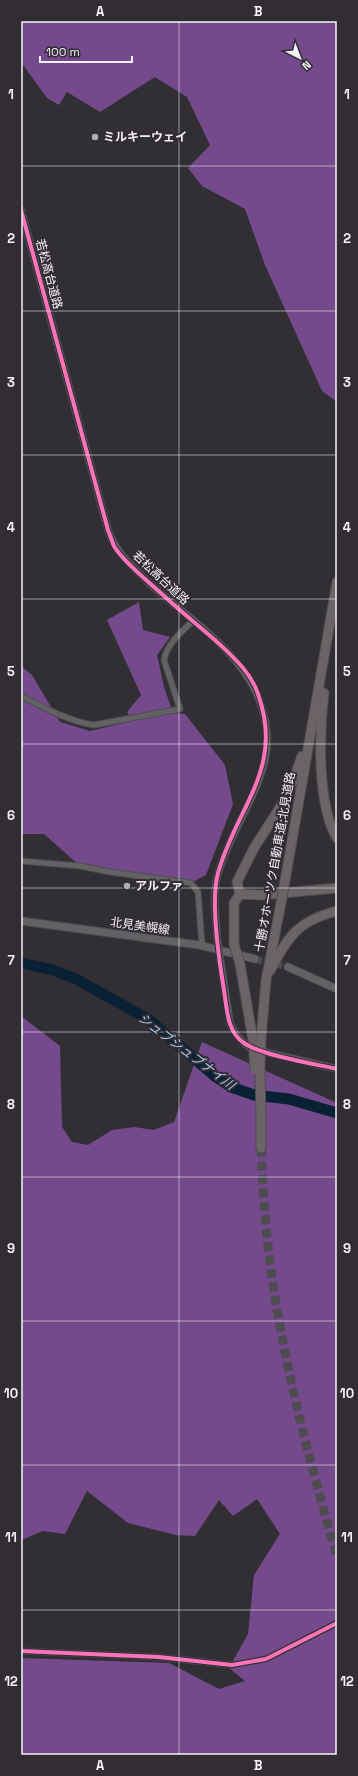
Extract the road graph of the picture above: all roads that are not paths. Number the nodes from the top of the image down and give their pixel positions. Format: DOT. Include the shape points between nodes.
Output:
graph roads {
  1 [pos="21,210"];
  2 [pos="337,582"];
  3 [pos="334,598"];
  4 [pos="193,621"];
  5 [pos="21,696"];
  6 [pos="312,727"];
  7 [pos="337,838"];
  8 [pos="21,861"];
  9 [pos="337,883"];
  10 [pos="337,888"];
  11 [pos="240,894"];
  12 [pos="337,912"];
  13 [pos="21,921"];
  14 [pos="202,945"];
  15 [pos="255,959"];
  16 [pos="288,968"];
  17 [pos="266,980"];
  18 [pos="337,989"];
  19 [pos="257,1040"];
  20 [pos="337,1069"];
  21 [pos="261,1144"];
  22 [pos="337,1622"];
  23 [pos="21,1651"];
  1 -- 4 [label="street, 若松高台道路" via="108,530 115,546 130,565"];
  2 -- 3 [label="highway, 十勝オホーツク自動車道;北見道路"];
  3 -- 6 [label="highway, 十勝オホーツク自動車道;北見道路"];
  3 -- 7 [label="highway" via="320,738 327,814"];
  4 -- 5 [label="street" via="165,652 164,660 180,709 94,725 60,716"];
  4 -- 20 [label="street, 若松高台道路, bridge" via="230,653 247,674 258,692 267,735 264,760 255,787 217,875 217,937 230,1023 235,1034 252,1049"];
  6 -- 11 [label="highway" via="291,786 237,882"];
  6 -- 17 [label="highway, 十勝オホーツク自動車道;北見道路, bridge"];
  8 -- 14 [label="street" via="80,866 190,883 198,892"];
  9 -- 11 [label="highway"];
  10 -- 11 [label="highway" via="261,896"];
  11 -- 19 [label="highway, bridge" via="234,903 234,944"];
  12 -- 17 [label="highway" via="310,920 295,931"];
  13 -- 14 [label="main road, 北見美幌線"];
  14 -- 15 [label="main road, 北見美幌線"];
  16 -- 18 [label="main road"];
  17 -- 19 [label="highway, 十勝オホーツク自動車道;北見道路"];
  19 -- 21 [label="highway, 十勝オホーツク自動車道;北見道路, bridge" via="260,1065"];
  22 -- 23 [label="street" via="266,1659 232,1665 159,1657"];
}
